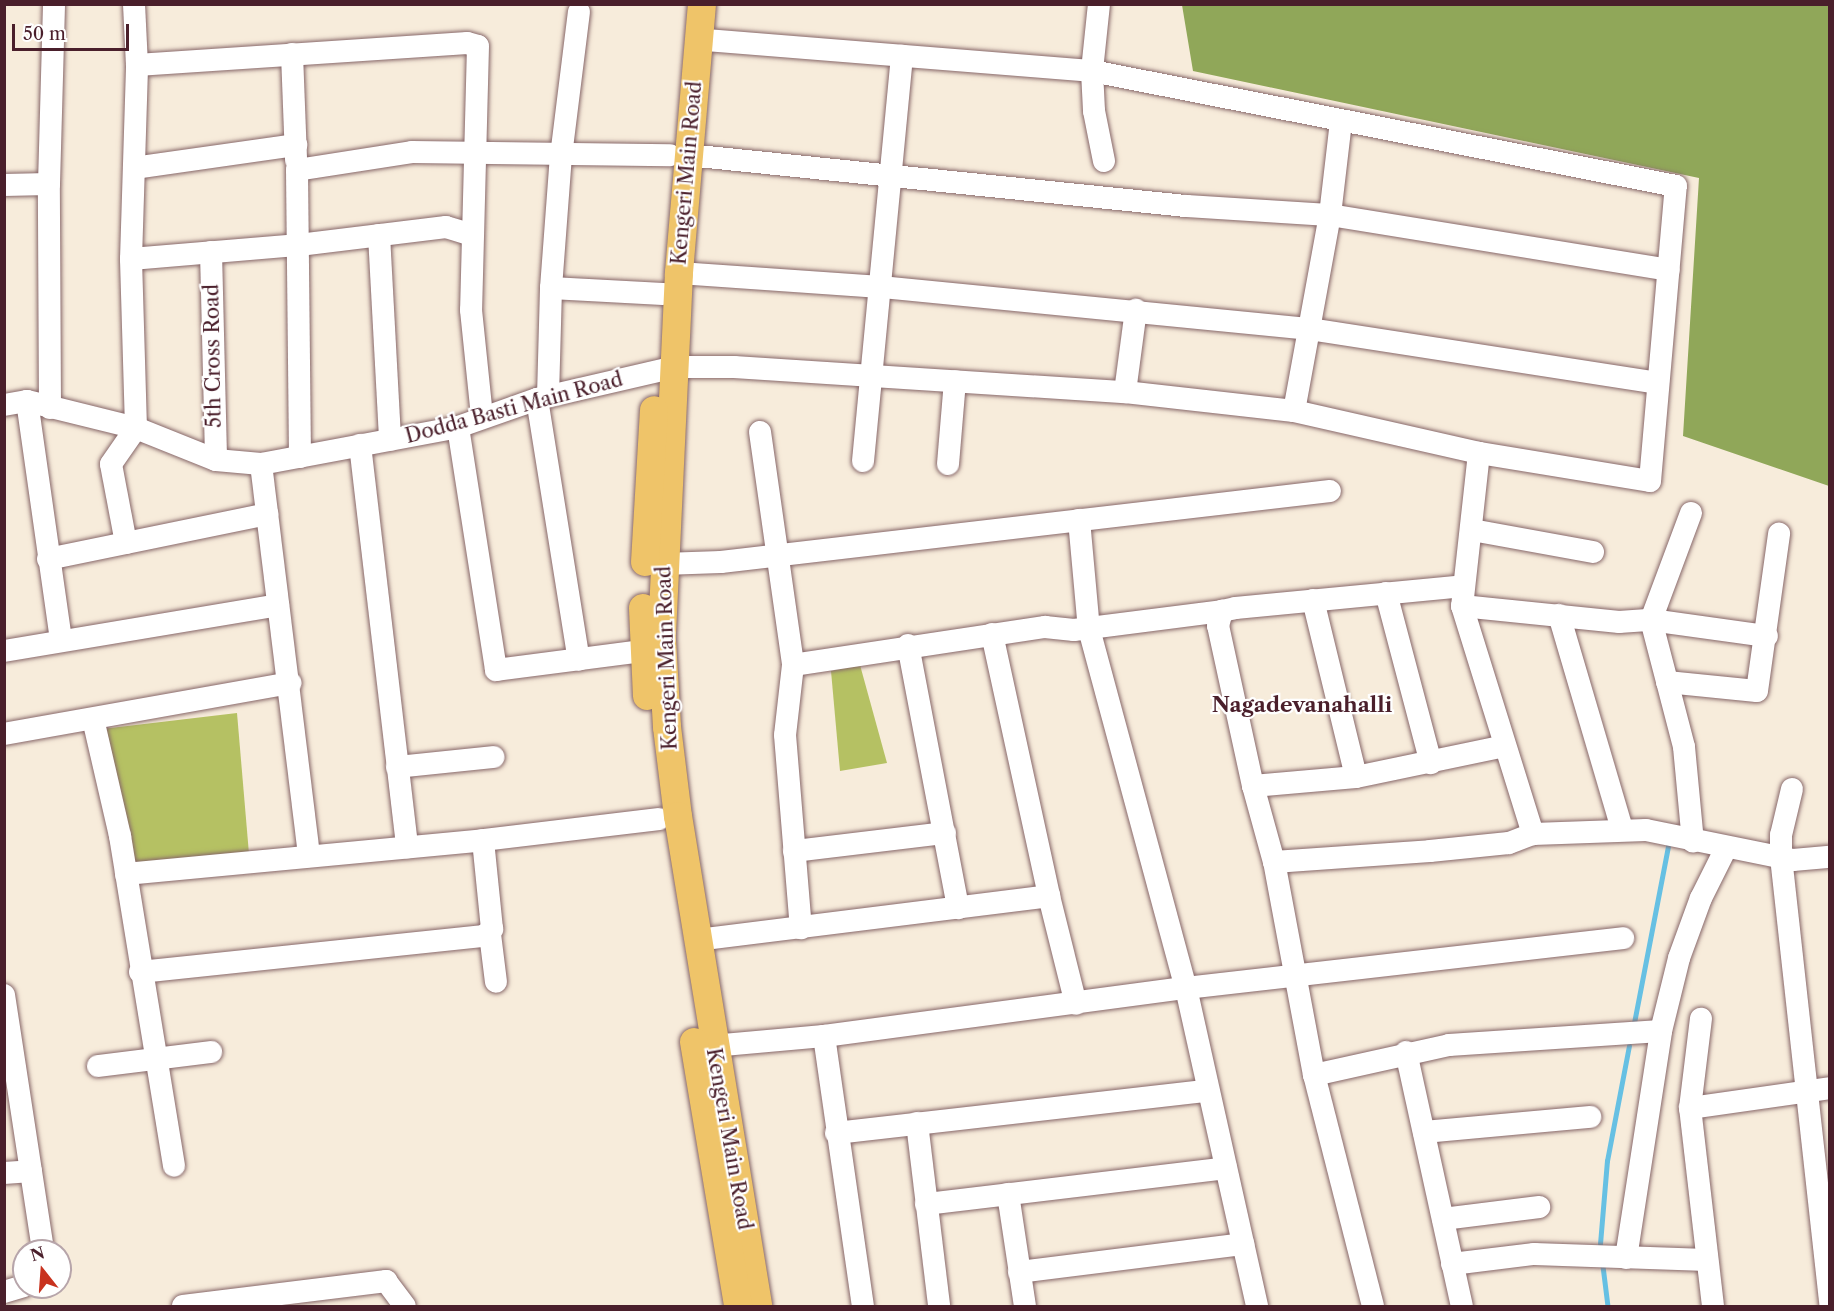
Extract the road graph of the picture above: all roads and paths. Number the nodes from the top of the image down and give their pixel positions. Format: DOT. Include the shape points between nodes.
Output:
graph roads {
  1 [pos="54,4"];
  2 [pos="134,4"];
  3 [pos="682,4"];
  4 [pos="702,4"];
  5 [pos="1099,4"];
  6 [pos="579,12"];
  7 [pos="698,39"];
  8 [pos="292,54"];
  9 [pos="902,56"];
  10 [pos="137,65"];
  11 [pos="1092,71"];
  12 [pos="1341,121"];
  13 [pos="296,145"];
  14 [pos="473,154"];
  15 [pos="679,155"];
  16 [pos="561,156"];
  17 [pos="1104,161"];
  18 [pos="134,168"];
  19 [pos="297,170"];
  20 [pos="891,176"];
  21 [pos="49,184"];
  22 [pos="4,185"];
  23 [pos="1330,215"];
  24 [pos="379,235"];
  25 [pos="472,235"];
  26 [pos="299,245"];
  27 [pos="211,252"];
  28 [pos="131,259"];
  29 [pos="1669,270"];
  30 [pos="671,284"];
  31 [pos="881,287"];
  32 [pos="550,288"];
  33 [pos="1136,310"];
  34 [pos="1310,329"];
  35 [pos="666,369"];
  36 [pos="870,376"];
  37 [pos="955,381"];
  38 [pos="1658,383"];
  39 [pos="1125,392"];
  40 [pos="542,398"];
  41 [pos="27,401"];
  42 [pos="4,405"];
  43 [pos="50,408"];
  44 [pos="1294,411"];
  45 [pos="482,416"];
  46 [pos="458,427"];
  47 [pos="136,428"];
  48 [pos="760,432"];
  49 [pos="390,440"];
  50 [pos="360,446"];
  51 [pos="1479,453"];
  52 [pos="300,457"];
  53 [pos="216,460"];
  54 [pos="863,461"];
  55 [pos="261,464"];
  56 [pos="948,464"];
  57 [pos="1330,491"];
  58 [pos="1691,513"];
  59 [pos="267,514"];
  60 [pos="1079,520"];
  61 [pos="1472,530"];
  62 [pos="1779,534"];
  63 [pos="126,543"];
  64 [pos="1593,552"];
  65 [pos="775,554"];
  66 [pos="48,559"];
  67 [pos="663,564"];
  68 [pos="1386,593"];
  69 [pos="1463,596"];
  70 [pos="1313,600"];
  71 [pos="278,605"];
  72 [pos="1222,611"];
  73 [pos="1558,615"];
  74 [pos="1651,620"];
  75 [pos="1089,629"];
  76 [pos="992,634"];
  77 [pos="1767,636"];
  78 [pos="62,639"];
  79 [pos="908,645"];
  80 [pos="4,651"];
  81 [pos="643,651"];
  82 [pos="579,660"];
  83 [pos="793,665"];
  84 [pos="1667,682"];
  85 [pos="290,684"];
  86 [pos="93,719"];
  87 [pos="4,734"];
  88 [pos="1505,747"];
  89 [pos="493,757"];
  90 [pos="1431,764"];
  91 [pos="397,767"];
  92 [pos="1356,777"];
  93 [pos="1253,786"];
  94 [pos="1792,789"];
  95 [pos="659,819"];
  96 [pos="1622,829"];
  97 [pos="945,833"];
  98 [pos="1533,834"];
  99 [pos="483,840"];
  100 [pos="1693,842"];
  101 [pos="407,847"];
  102 [pos="1726,848"];
  103 [pos="794,851"];
  104 [pos="309,856"];
  105 [pos="1781,857"];
  106 [pos="1830,857"];
  107 [pos="1274,862"];
  108 [pos="126,874"];
  109 [pos="1049,896"];
  110 [pos="958,908"];
  111 [pos="801,928"];
  112 [pos="490,934"];
  113 [pos="1623,938"];
  114 [pos="697,940"];
  115 [pos="140,972"];
  116 [pos="1296,976"];
  117 [pos="496,982"];
  118 [pos="1186,988"];
  119 [pos="4,995"];
  120 [pos="1076,1004"];
  121 [pos="1701,1019"];
  122 [pos="7,1020"];
  123 [pos="1661,1031"];
  124 [pos="824,1036"];
  125 [pos="704,1046"];
  126 [pos="211,1052"];
  127 [pos="1406,1052"];
  128 [pos="156,1060"];
  129 [pos="98,1066"];
  130 [pos="1314,1075"];
  131 [pos="1830,1088"];
  132 [pos="1207,1090"];
  133 [pos="1803,1092"];
  134 [pos="1690,1108"];
  135 [pos="1590,1117"];
  136 [pos="917,1123"];
  137 [pos="1424,1132"];
  138 [pos="836,1133"];
  139 [pos="174,1166"];
  140 [pos="1226,1168"];
  141 [pos="31,1171"];
  142 [pos="4,1173"];
  143 [pos="1008,1194"];
  144 [pos="926,1204"];
  145 [pos="1539,1207"];
  146 [pos="1443,1219"];
  147 [pos="41,1239"];
  148 [pos="1244,1244"];
  149 [pos="1626,1258"];
  150 [pos="1707,1260"];
  151 [pos="1452,1264"];
  152 [pos="1018,1272"];
  153 [pos="1830,1304"];
  154 [pos="183,1306"];
  155 [pos="405,1306"];
  156 [pos="738,1306"];
  157 [pos="758,1306"];
  158 [pos="862,1306"];
  159 [pos="939,1306"];
  160 [pos="1025,1306"];
  161 [pos="1257,1306"];
  162 [pos="1373,1306"];
  163 [pos="1462,1306"];
  164 [pos="1713,1306"];
  1 -- 21 [label="street"];
  2 -- 10 [label="street"];
  3 -- 15 [label="main road, Kengeri Main Road"];
  4 -- 7 [label="main road, Kengeri Main Road"];
  5 -- 11 [label="street"];
  6 -- 16 [label="street"];
  7 -- 9 [label="street"];
  7 -- 15 [label="main road, Kengeri Main Road"];
  8 -- 10 [label="street"];
  8 -- 13 [label="street"];
  8 -- 14 [label="street" via="467,43 478,46"];
  9 -- 11 [label="street"];
  9 -- 20 [label="street"];
  10 -- 18 [label="street"];
  11 -- 12 [label="street"];
  11 -- 17 [label="street" via="1094,111"];
  12 -- 23 [label="street"];
  12 -- 29 [label="street" via="1676,186"];
  13 -- 18 [label="street"];
  13 -- 19 [label="street"];
  14 -- 16 [label="street"];
  14 -- 19 [label="street" via="412,152"];
  14 -- 25 [label="street"];
  15 -- 16 [label="street"];
  15 -- 20 [label="street"];
  15 -- 30 [label="main road, Kengeri Main Road"];
  16 -- 32 [label="street"];
  18 -- 28 [label="street"];
  19 -- 26 [label="street"];
  20 -- 23 [label="street" via="1186,206"];
  20 -- 31 [label="street"];
  21 -- 22 [label="street"];
  21 -- 43 [label="street"];
  23 -- 29 [label="street"];
  23 -- 34 [label="street"];
  24 -- 25 [label="street" via="446,227"];
  24 -- 26 [label="street"];
  24 -- 49 [label="street"];
  25 -- 45 [label="street" via="471,310"];
  26 -- 27 [label="street"];
  26 -- 52 [label="street"];
  27 -- 28 [label="street"];
  27 -- 53 [label="street, 5th Cross Road"];
  28 -- 47 [label="street"];
  29 -- 38 [label="street"];
  30 -- 31 [label="street"];
  30 -- 32 [label="street"];
  30 -- 35 [label="main road, Kengeri Main Road"];
  31 -- 33 [label="street"];
  31 -- 36 [label="street"];
  32 -- 40 [label="street"];
  33 -- 34 [label="street"];
  33 -- 39 [label="street"];
  34 -- 38 [label="street"];
  34 -- 44 [label="street"];
  35 -- 36 [label="street, Dodda Basti Main Road"];
  35 -- 40 [label="street, Dodda Basti Main Road"];
  35 -- 67 [label="main road, Kengeri Main Road"];
  35 -- 81 [label="main road, Kengeri Main Road"];
  36 -- 37 [label="street, Dodda Basti Main Road"];
  36 -- 54 [label="street"];
  37 -- 39 [label="street, Dodda Basti Main Road"];
  37 -- 56 [label="street"];
  38 -- 51 [label="street, Dodda Basti Main Road" via="1650,481"];
  39 -- 44 [label="street, Dodda Basti Main Road"];
  40 -- 45 [label="street, Dodda Basti Main Road"];
  40 -- 82 [label="street"];
  41 -- 42 [label="street, Dodda Basti Main Road"];
  41 -- 43 [label="street, Dodda Basti Main Road"];
  41 -- 66 [label="street"];
  43 -- 47 [label="street, Dodda Basti Main Road"];
  44 -- 51 [label="street, Dodda Basti Main Road"];
  45 -- 46 [label="street, Dodda Basti Main Road"];
  46 -- 49 [label="street, Dodda Basti Main Road"];
  46 -- 82 [label="street" via="496,670"];
  47 -- 53 [label="street, Dodda Basti Main Road"];
  47 -- 63 [label="street" via="111,464"];
  48 -- 65 [label="street"];
  49 -- 50 [label="street, Dodda Basti Main Road"];
  50 -- 52 [label="street, Dodda Basti Main Road"];
  50 -- 91 [label="street"];
  51 -- 61 [label="street"];
  52 -- 55 [label="street, Dodda Basti Main Road"];
  53 -- 55 [label="street, Dodda Basti Main Road"];
  55 -- 59 [label="street"];
  57 -- 60 [label="street"];
  58 -- 74 [label="street"];
  59 -- 63 [label="street"];
  59 -- 71 [label="street"];
  60 -- 65 [label="street"];
  60 -- 75 [label="street"];
  61 -- 64 [label="street"];
  61 -- 69 [label="street"];
  62 -- 77 [label="street"];
  63 -- 66 [label="street"];
  65 -- 67 [label="street" via="721,562"];
  65 -- 83 [label="street"];
  66 -- 78 [label="street"];
  67 -- 114 [label="main road, Kengeri Main Road" via="667,727"];
  68 -- 69 [label="street"];
  68 -- 70 [label="street"];
  68 -- 90 [label="street"];
  69 -- 73 [label="street"];
  69 -- 88 [label="street"];
  70 -- 72 [label="street"];
  70 -- 92 [label="street"];
  71 -- 78 [label="street"];
  71 -- 85 [label="street"];
  72 -- 75 [label="street"];
  72 -- 93 [label="street" via="1218,626"];
  73 -- 74 [label="street" via="1619,622"];
  73 -- 96 [label="street"];
  74 -- 77 [label="street"];
  74 -- 84 [label="street"];
  75 -- 76 [label="street" via="1045,627"];
  75 -- 118 [label="street"];
  76 -- 79 [label="street"];
  76 -- 109 [label="street"];
  77 -- 84 [label="street" via="1757,691"];
  78 -- 80 [label="street"];
  79 -- 83 [label="street"];
  79 -- 97 [label="street"];
  81 -- 82 [label="street"];
  81 -- 95 [label="main road, Kengeri Main Road"];
  83 -- 103 [label="street" via="785,735"];
  84 -- 100 [label="street" via="1684,747"];
  85 -- 86 [label="street"];
  85 -- 104 [label="street"];
  86 -- 87 [label="street"];
  86 -- 108 [label="street"];
  88 -- 90 [label="street"];
  88 -- 98 [label="street"];
  89 -- 91 [label="street"];
  90 -- 92 [label="street"];
  91 -- 101 [label="street"];
  92 -- 93 [label="street"];
  93 -- 107 [label="street"];
  94 -- 105 [label="street" via="1781,835"];
  95 -- 99 [label="street"];
  95 -- 125 [label="main road, Kengeri Main Road"];
  96 -- 98 [label="street"];
  96 -- 100 [label="street" via="1646,830"];
  97 -- 103 [label="street"];
  97 -- 110 [label="street"];
  98 -- 107 [label="street" via="1509,843 1464,848"];
  99 -- 101 [label="street"];
  99 -- 112 [label="street"];
  100 -- 102 [label="street"];
  101 -- 104 [label="street"];
  102 -- 105 [label="street"];
  102 -- 123 [label="street" via="1701,898 1679,958"];
  103 -- 111 [label="street"];
  104 -- 108 [label="street"];
  105 -- 106 [label="street"];
  105 -- 133 [label="street"];
  107 -- 116 [label="street"];
  108 -- 115 [label="street"];
  109 -- 110 [label="street"];
  109 -- 120 [label="street"];
  110 -- 111 [label="street"];
  111 -- 114 [label="street"];
  112 -- 115 [label="street"];
  112 -- 117 [label="street"];
  113 -- 116 [label="street"];
  114 -- 125 [label="main road, Kengeri Main Road"];
  115 -- 128 [label="street"];
  116 -- 118 [label="street"];
  116 -- 130 [label="street"];
  118 -- 120 [label="street"];
  118 -- 132 [label="street"];
  119 -- 122 [label="street"];
  120 -- 124 [label="street"];
  121 -- 134 [label="street"];
  122 -- 141 [label="street"];
  123 -- 127 [label="street" via="1449,1045"];
  123 -- 149 [label="street"];
  124 -- 125 [label="street"];
  124 -- 138 [label="street"];
  125 -- 156 [label="main road, Kengeri Main Road"];
  125 -- 157 [label="main road, Kengeri Main Road"];
  126 -- 128 [label="street"];
  127 -- 130 [label="street"];
  127 -- 137 [label="street"];
  128 -- 129 [label="street"];
  128 -- 139 [label="street"];
  130 -- 162 [label="street"];
  131 -- 133 [label="street"];
  132 -- 136 [label="street"];
  132 -- 140 [label="street"];
  133 -- 134 [label="street"];
  133 -- 153 [label="street"];
  134 -- 150 [label="street"];
  135 -- 137 [label="street"];
  136 -- 138 [label="street"];
  136 -- 144 [label="street"];
  137 -- 146 [label="street"];
  138 -- 158 [label="street"];
  140 -- 143 [label="street"];
  140 -- 148 [label="street"];
  141 -- 142 [label="street"];
  141 -- 147 [label="street"];
  143 -- 144 [label="street"];
  143 -- 152 [label="street"];
  144 -- 159 [label="street"];
  145 -- 146 [label="street"];
  146 -- 151 [label="street"];
  148 -- 152 [label="street"];
  148 -- 161 [label="street"];
  149 -- 150 [label="street"];
  149 -- 151 [label="street" via="1534,1254"];
  150 -- 164 [label="street"];
  151 -- 163 [label="street"];
  152 -- 160 [label="street"];
  154 -- 155 [label="street" via="386,1281"];
}
